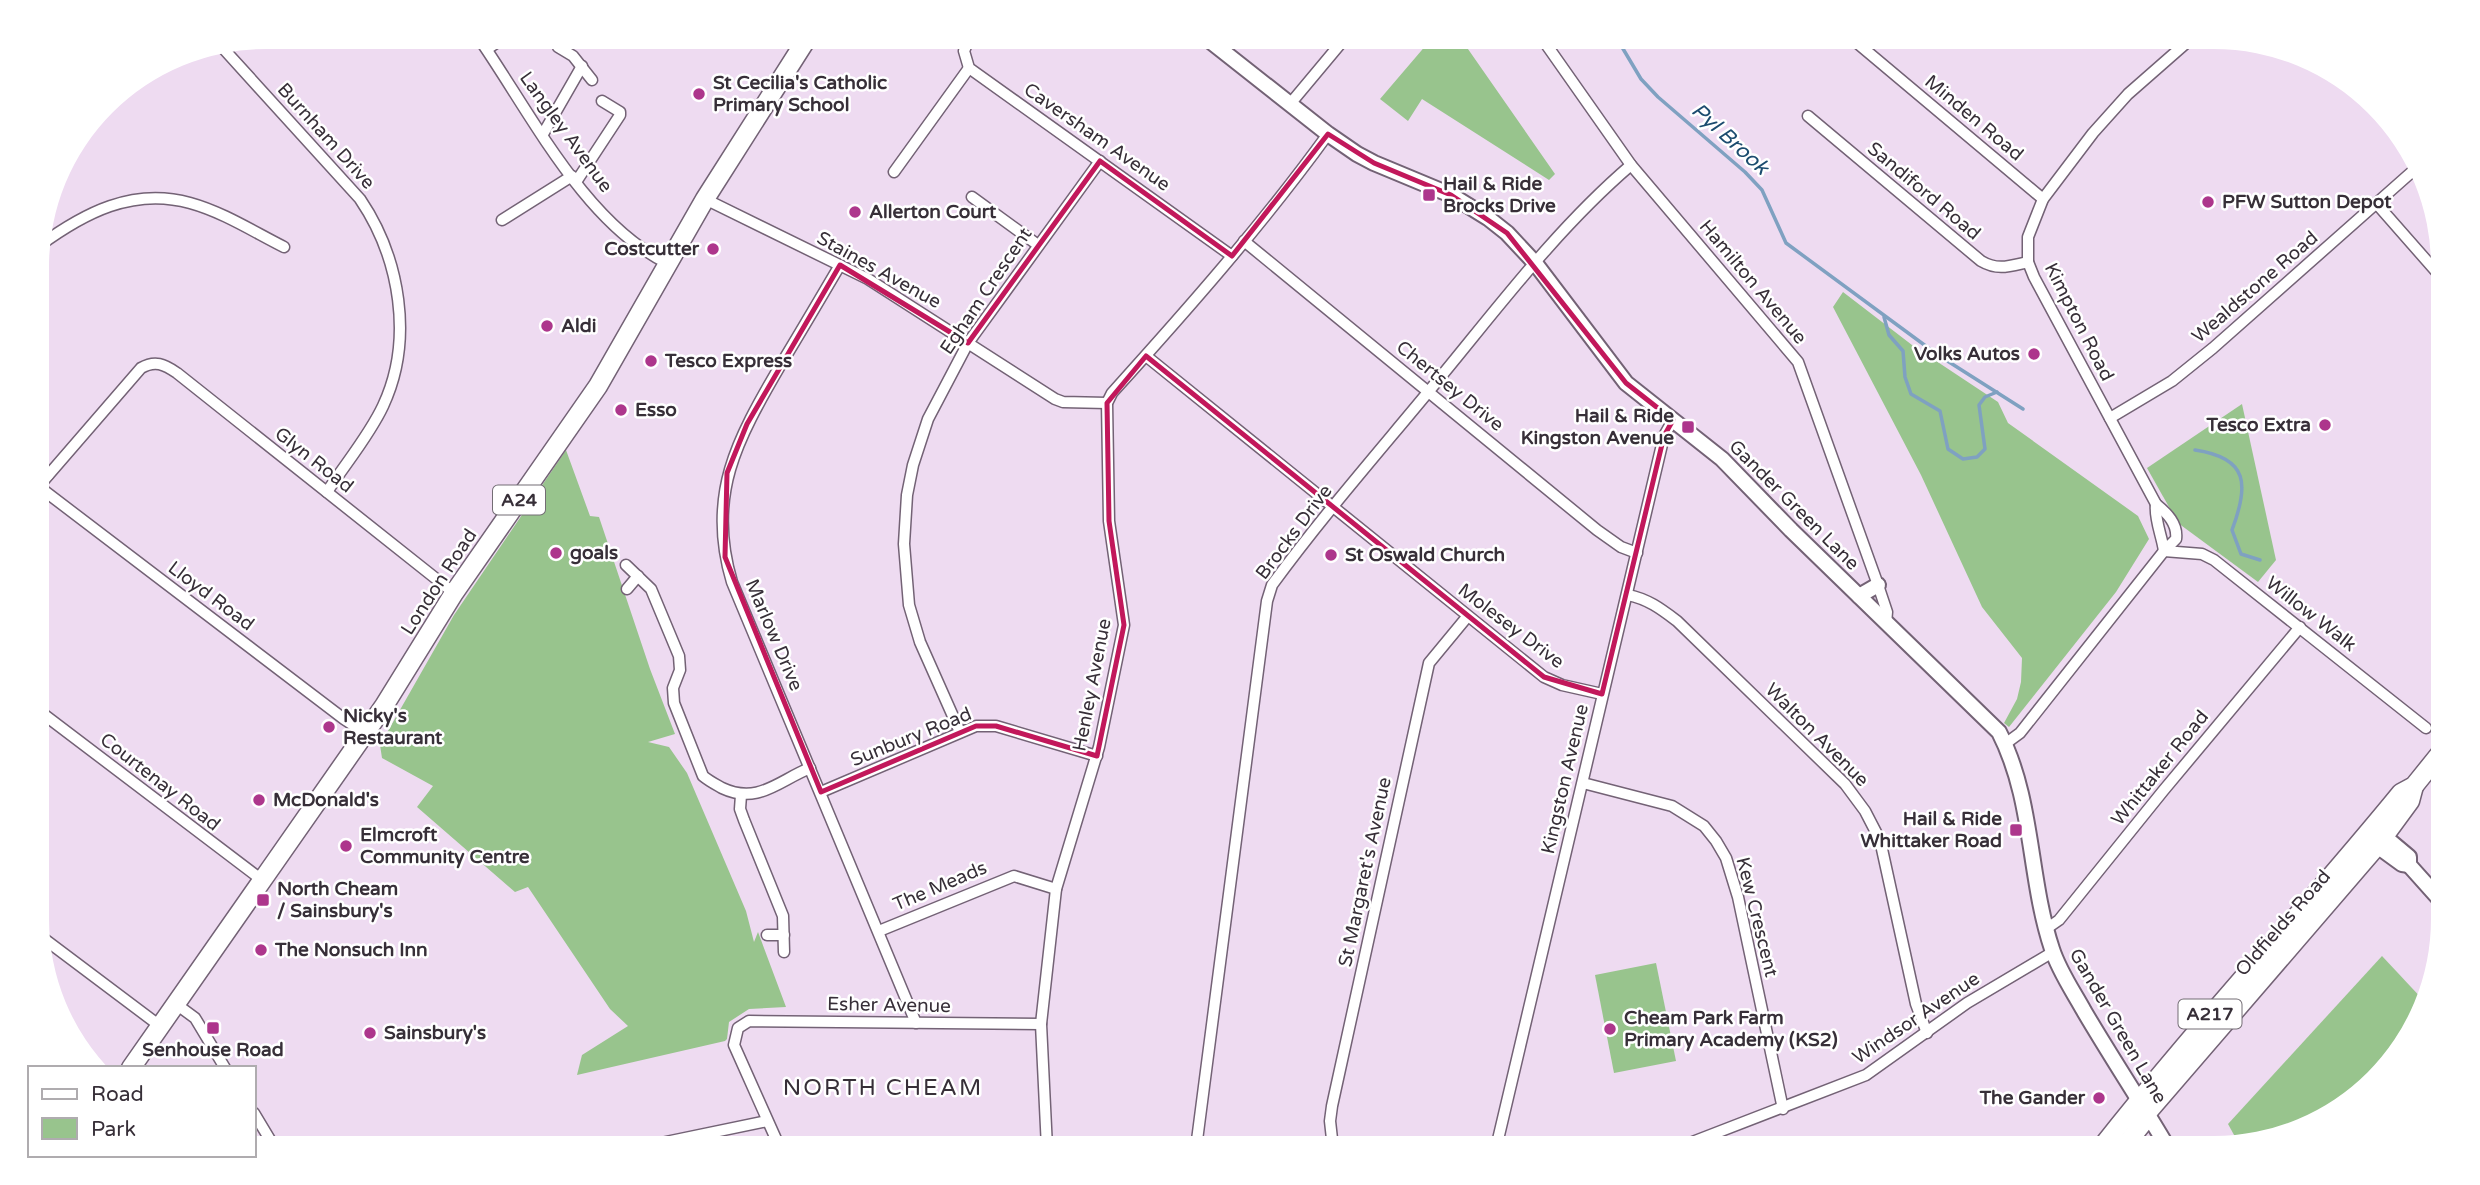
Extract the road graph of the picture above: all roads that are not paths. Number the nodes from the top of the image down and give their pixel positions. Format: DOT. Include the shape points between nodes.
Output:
graph roads {
  1 [pos="487,49"];
  2 [pos="561,49"];
  3 [pos="800,49"];
  4 [pos="965,49"];
  5 [pos="1220,49"];
  6 [pos="1336,49"];
  7 [pos="1549,49"];
  8 [pos="1864,49"];
  9 [pos="2180,49"];
  10 [pos="226,53"];
  11 [pos="582,66"];
  12 [pos="969,68"];
  13 [pos="592,80"];
  14 [pos="602,101"];
  15 [pos="1290,104"];
  16 [pos="1808,116"];
  17 [pos="542,134"];
  18 [pos="1328,134"];
  19 [pos="1100,161"];
  20 [pos="1631,165"];
  21 [pos="894,172"];
  22 [pos="2410,174"];
  23 [pos="574,179"];
  24 [pos="972,197"];
  25 [pos="2043,198"];
  26 [pos="705,199"];
  27 [pos="2376,203"];
  28 [pos="502,220"];
  29 [pos="51,238"];
  30 [pos="1244,241"];
  31 [pos="1038,245"];
  32 [pos="284,247"];
  33 [pos="1232,256"];
  34 [pos="2028,262"];
  35 [pos="1535,263"];
  36 [pos="668,264"];
  37 [pos="840,265"];
  38 [pos="2431,266"];
  39 [pos="968,343"];
  40 [pos="1146,356"];
  41 [pos="1429,392"];
  42 [pos="1107,403"];
  43 [pos="2110,418"];
  44 [pos="1672,420"];
  45 [pos="49,474"];
  46 [pos="327,492"];
  47 [pos="49,494"];
  48 [pos="1333,507"];
  49 [pos="2164,551"];
  50 [pos="1637,553"];
  51 [pos="626,565"];
  52 [pos="638,576"];
  53 [pos="1878,585"];
  54 [pos="627,589"];
  55 [pos="454,593"];
  56 [pos="1628,595"];
  57 [pos="1859,596"];
  58 [pos="1467,617"];
  59 [pos="1886,623"];
  60 [pos="2300,627"];
  61 [pos="1602,694"];
  62 [pos="49,718"];
  63 [pos="2426,729"];
  64 [pos="364,732"];
  65 [pos="960,732"];
  66 [pos="2005,744"];
  67 [pos="1097,756"];
  68 [pos="2431,765"];
  69 [pos="810,768"];
  70 [pos="1583,783"];
  71 [pos="821,792"];
  72 [pos="741,795"];
  73 [pos="2375,836"];
  74 [pos="262,880"];
  75 [pos="1056,889"];
  76 [pos="2431,890"];
  77 [pos="2046,929"];
  78 [pos="878,931"];
  79 [pos="767,935"];
  80 [pos="784,935"];
  81 [pos="51,944"];
  82 [pos="784,952"];
  83 [pos="2053,952"];
  84 [pos="176,1004"];
  85 [pos="916,1023"];
  86 [pos="1041,1024"];
  87 [pos="160,1026"];
  88 [pos="1927,1033"];
  89 [pos="132,1066"];
  90 [pos="224,1066"];
  91 [pos="2143,1106"];
  92 [pos="1783,1109"];
  93 [pos="256,1116"];
  94 [pos="767,1121"];
  95 [pos="268,1136"];
  96 [pos="695,1136"];
  97 [pos="774,1136"];
  98 [pos="1046,1136"];
  99 [pos="1198,1136"];
  100 [pos="1332,1136"];
  101 [pos="1499,1136"];
  102 [pos="1710,1136"];
  103 [pos="2113,1136"];
  104 [pos="2133,1136"];
  105 [pos="2161,1136"];
  1 -- 17 [label="street, Langley Avenue"];
  2 -- 11 [label="street"];
  3 -- 26 [label="highway, London Road / A24"];
  4 -- 12 [label="street"];
  5 -- 15 [label="street, Gander Green Lane"];
  6 -- 15 [label="street"];
  7 -- 20 [label="street, Hamilton Avenue"];
  8 -- 25 [label="street, Minden Road"];
  9 -- 25 [label="street, Kimpton Road" via="2116,107"];
  10 -- 46 [label="street, Burnham Drive" via="360,199 380,235 394,279 401,335 393,377 375,420"];
  11 -- 13 [label="street"];
  11 -- 17 [label="street"];
  12 -- 19 [label="street, Caversham Avenue"];
  12 -- 21 [label="street"];
  14 -- 23 [label="street" via="620,116"];
  15 -- 18 [label="street, Gander Green Lane"];
  16 -- 34 [label="street, Sandiford Road" via="1981,261 2000,268"];
  17 -- 23 [label="street, Langley Avenue"];
  18 -- 30 [label="street"];
  18 -- 35 [label="street, Gander Green Lane" via="1374,163 1469,205 1507,233"];
  19 -- 31 [label="street, Egham Crescent"];
  19 -- 33 [label="street, Caversham Avenue"];
  20 -- 35 [label="street, Brocks Drive"];
  20 -- 53 [label="street, Hamilton Avenue" via="1798,362"];
  22 -- 27 [label="street, Wealdstone Road"];
  23 -- 28 [label="street"];
  23 -- 36 [label="street, Langley Avenue" via="634,243"];
  24 -- 31 [label="street"];
  25 -- 34 [label="street, Kimpton Road" via="2028,237"];
  26 -- 36 [label="highway, London Road / A24"];
  26 -- 37 [label="street, Staines Avenue"];
  27 -- 38 [label="street"];
  27 -- 43 [label="street, Wealdstone Road" via="2213,348 2172,381"];
  29 -- 32 [label="street" via="90,213 150,198 210,210"];
  30 -- 33 [label="street"];
  30 -- 41 [label="street, Chertsey Drive"];
  31 -- 39 [label="street, Egham Crescent"];
  33 -- 40 [label="street"];
  34 -- 43 [label="street, Kimpton Road"];
  35 -- 41 [label="street, Brocks Drive"];
  35 -- 44 [label="street, Gander Green Lane" via="1626,383"];
  36 -- 55 [label="highway, London Road / A24" via="598,386"];
  37 -- 39 [label="street, Staines Avenue"];
  37 -- 69 [label="street, Marlow Drive" via="747,424 727,473 722,515 732,582"];
  39 -- 42 [label="street, Staines Avenue" via="1055,399"];
  39 -- 65 [label="street, Egham Crescent" via="914,459 904,544 916,633"];
  40 -- 42 [label="street"];
  40 -- 48 [label="street, Molesey Drive"];
  41 -- 48 [label="street, Brocks Drive"];
  41 -- 50 [label="street, Chertsey Drive" via="1597,530"];
  42 -- 67 [label="street, Henley Avenue" via="1108,504 1124,625"];
  43 -- 49 [label="street, Kimpton Road" via="2156,504"];
  44 -- 50 [label="street, Kingston Avenue" via="1664,436"];
  44 -- 57 [label="street, Gander Green Lane" via="1721,459"];
  45 -- 46 [label="street, Glyn Road" via="141,368 160,363"];
  46 -- 55 [label="street, Glyn Road"];
  47 -- 64 [label="street, Lloyd Road"];
  48 -- 58 [label="street, Molesey Drive"];
  48 -- 99 [label="street, Brocks Drive" via="1272,585 1267,601"];
  49 -- 60 [label="street, Willow Walk" via="2202,554 2214,560"];
  49 -- 66 [label="street" via="2020,733"];
  50 -- 56 [label="street, Kingston Avenue"];
  51 -- 52 [label="street"];
  52 -- 54 [label="street"];
  52 -- 72 [label="street" via="655,596 679,656 674,703 699,768 708,781"];
  53 -- 57 [label="street"];
  53 -- 59 [label="street, Hamilton Avenue"];
  55 -- 64 [label="highway, London Road / A24"];
  56 -- 61 [label="street, Kingston Avenue"];
  56 -- 88 [label="street, Walton Avenue" via="1656,605 1677,621 1857,798 1880,840 1916,1004"];
  57 -- 59 [label="street, Gander Green Lane"];
  58 -- 61 [label="street, Molesey Drive" via="1544,677"];
  58 -- 100 [label="street, St Margaret's Avenue" via="1429,663 1332,1106"];
  59 -- 66 [label="street, Gander Green Lane" via="1982,713"];
  60 -- 63 [label="street, Willow Walk"];
  60 -- 77 [label="street, Whittaker Road" via="2059,920"];
  61 -- 70 [label="street, Kingston Avenue"];
  62 -- 74 [label="street, Courtenay Road"];
  64 -- 74 [label="highway, London Road / A24"];
  65 -- 67 [label="street, Sunbury Road" via="996,726"];
  65 -- 71 [label="street, Sunbury Road"];
  66 -- 77 [label="street, Gander Green Lane" via="2019,781"];
  67 -- 75 [label="street, Henley Avenue"];
  68 -- 73 [label="highway, Oldfields Road / A217" via="2414,786 2410,801"];
  69 -- 71 [label="street, Marlow Drive"];
  69 -- 72 [label="street" via="769,789"];
  70 -- 92 [label="street, Kew Crescent" via="1659,800 1704,826 1716,841 1738,897"];
  70 -- 101 [label="street, Kingston Avenue"];
  71 -- 78 [label="street, Marlow Drive"];
  72 -- 80 [label="street" via="740,809 783,916"];
  73 -- 76 [label="street"];
  73 -- 91 [label="highway, Oldfields Road / A217"];
  74 -- 84 [label="highway, London Road / A24"];
  75 -- 78 [label="street, The Meads" via="1014,876"];
  75 -- 86 [label="street, Henley Avenue"];
  77 -- 83 [label="street, Gander Green Lane"];
  78 -- 85 [label="street, Marlow Drive"];
  79 -- 80 [label="street"];
  80 -- 82 [label="street"];
  81 -- 87 [label="street"];
  83 -- 88 [label="street, Windsor Avenue" via="1967,1003"];
  83 -- 91 [label="street, Gander Green Lane"];
  84 -- 87 [label="highway, London Road / A24"];
  84 -- 90 [label="street" via="195,1018"];
  85 -- 86 [label="street, Esher Avenue"];
  85 -- 94 [label="street, Esher Avenue" via="749,1021 738,1028 734,1045"];
  86 -- 98 [label="street, Henley Avenue"];
  87 -- 89 [label="highway, London Road / A24"];
  88 -- 92 [label="street, Windsor Avenue" via="1866,1075"];
  91 -- 103 [label="highway, A217"];
  91 -- 104 [label="highway, A217" via="2143,1124"];
  91 -- 105 [label="street, Gander Green Lane"];
  92 -- 102 [label="street, Windsor Avenue"];
  93 -- 95 [label="street"];
  94 -- 96 [label="street"];
  94 -- 97 [label="street"];
}
